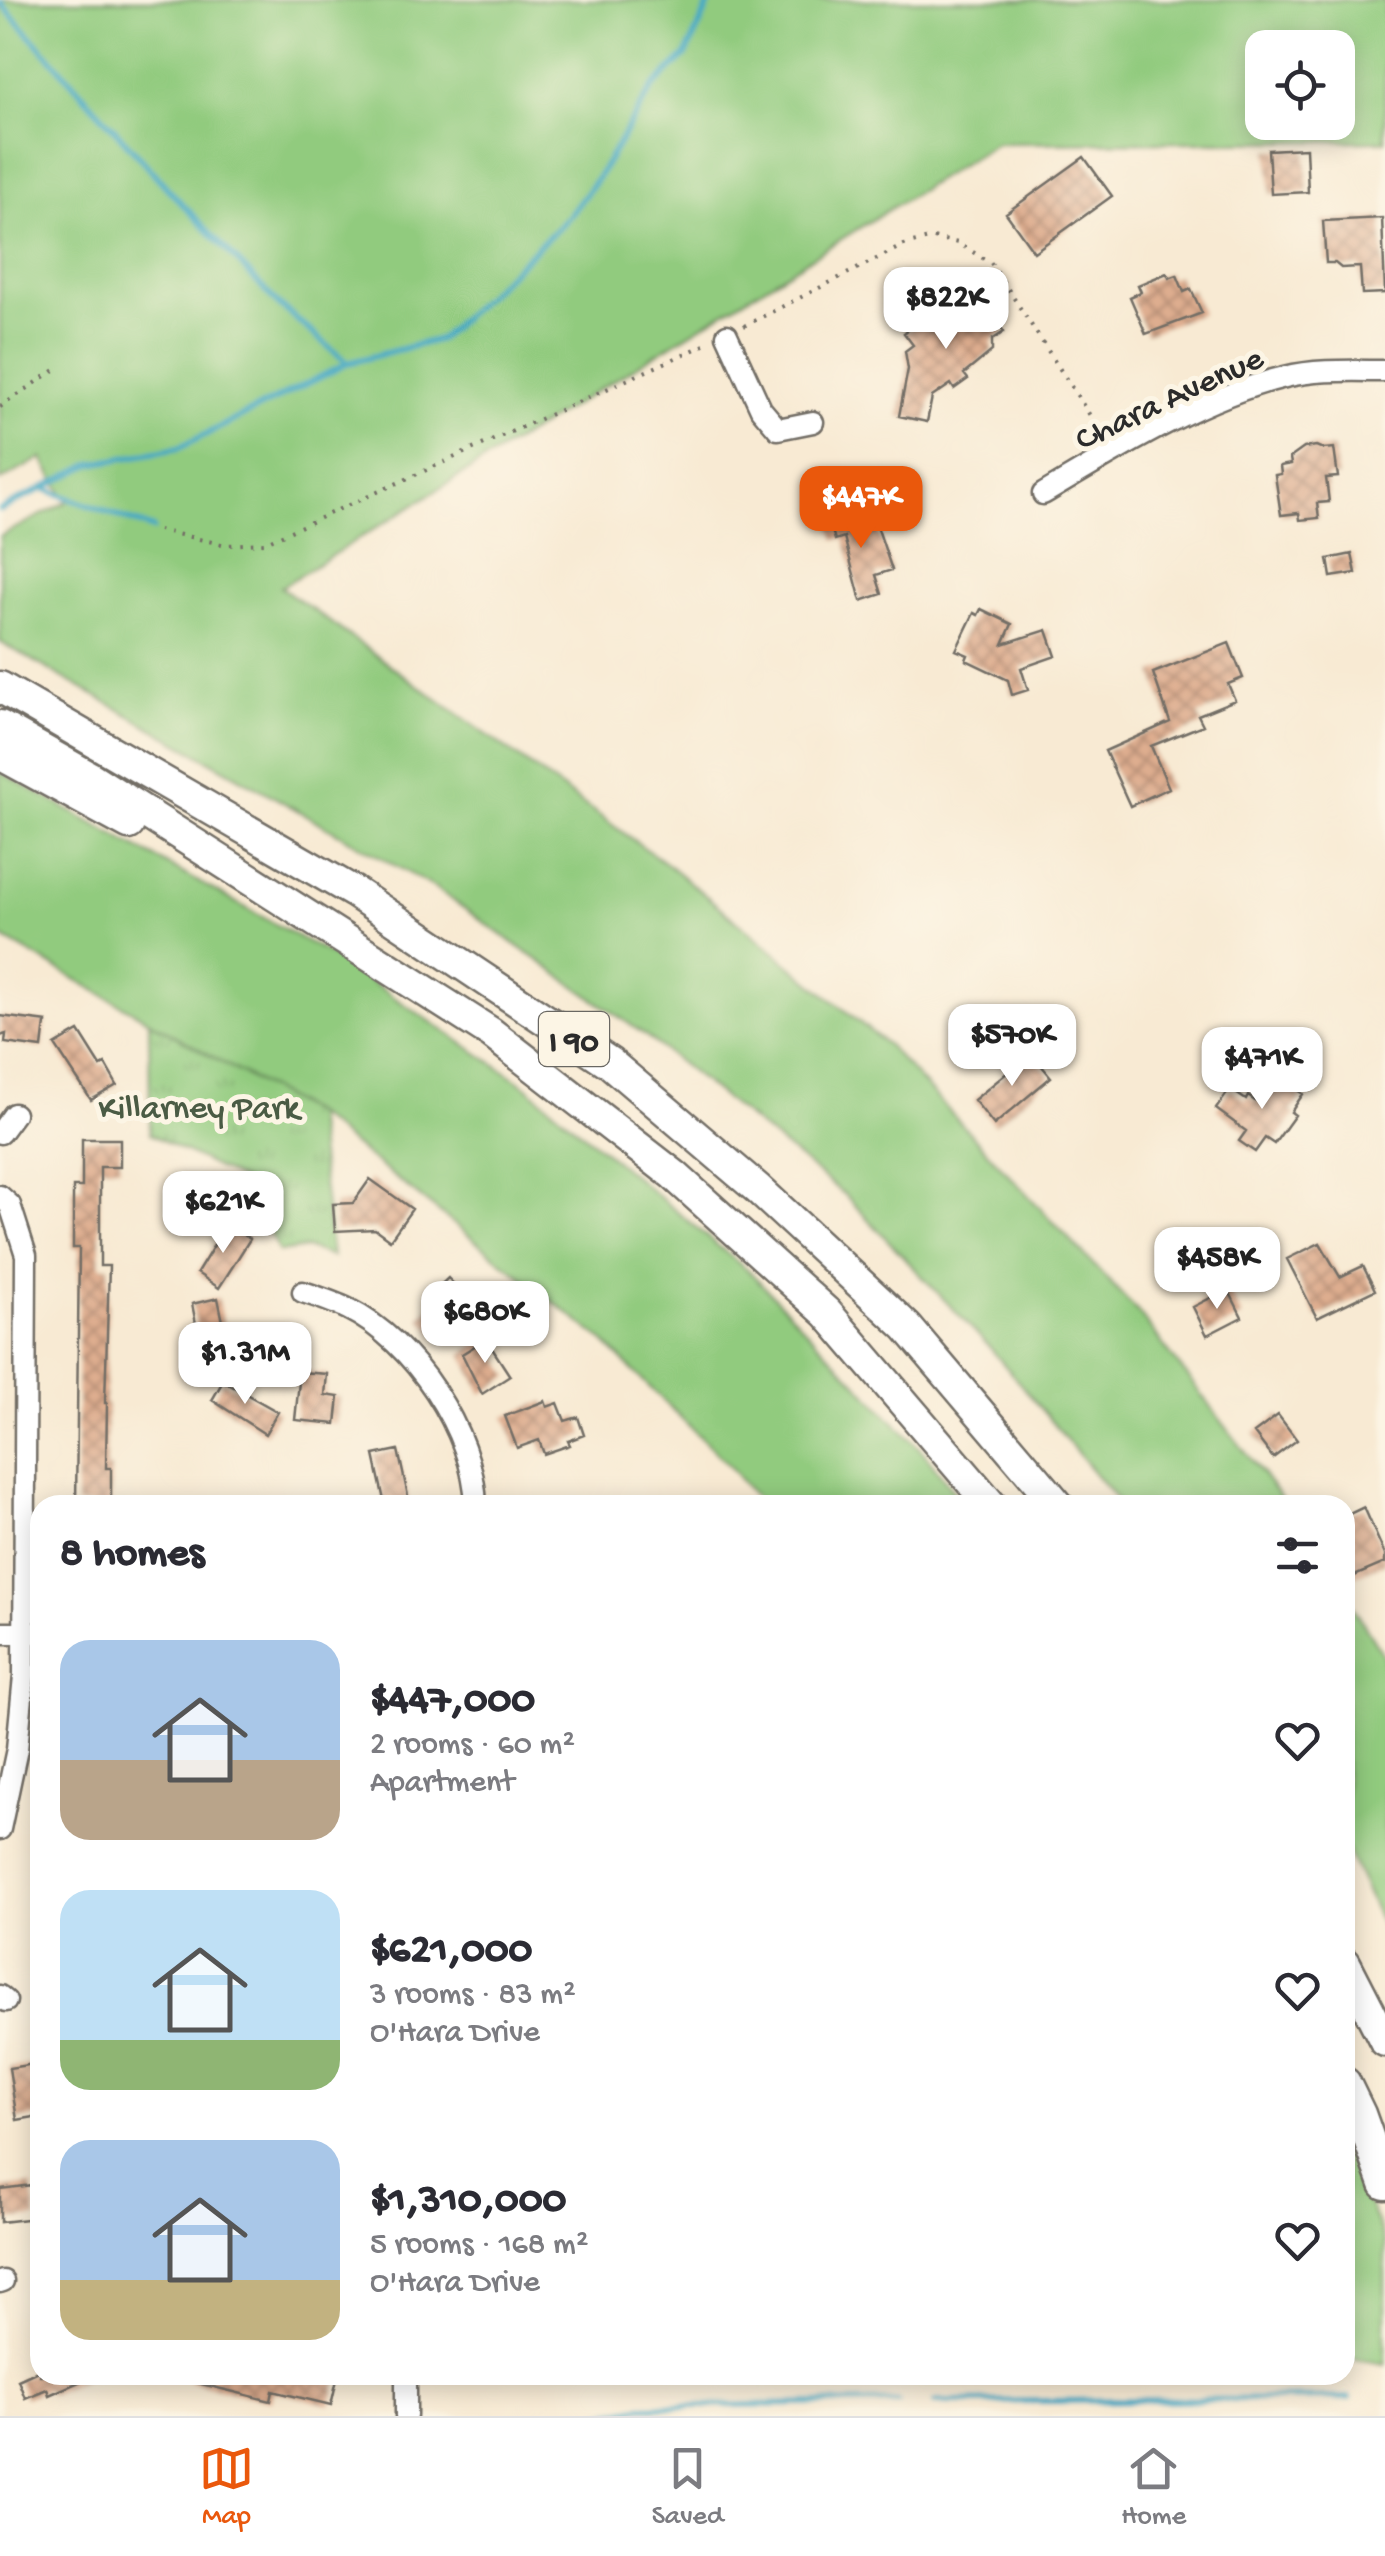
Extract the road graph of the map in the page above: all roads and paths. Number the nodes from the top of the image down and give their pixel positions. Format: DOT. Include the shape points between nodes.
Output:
graph roads {
  1 [pos="727,335"];
  2 [pos="58,368"];
  3 [pos="1385,371"];
  4 [pos="0,407"];
  5 [pos="812,422"];
  6 [pos="1114,452"];
  7 [pos="1043,494"];
  8 [pos="158,530"];
  9 [pos="0,687"];
  10 [pos="0,726"];
  11 [pos="0,754"];
  12 [pos="384,962"];
  13 [pos="14,1114"];
  14 [pos="0,1133"];
  15 [pos="0,1196"];
  16 [pos="304,1292"];
  17 [pos="476,1495"];
  18 [pos="982,1495"];
  19 [pos="1050,1495"];
  20 [pos="30,1507"];
  21 [pos="30,1633"];
  22 [pos="0,1634"];
  23 [pos="30,1648"];
  24 [pos="0,1829"];
  25 [pos="1355,1982"];
  26 [pos="1385,2041"];
  27 [pos="1355,2103"];
  28 [pos="1385,2184"];
  29 [pos="406,2385"];
  30 [pos="406,2416"];
  1 -- 5 [label="street" via="760,408 778,429"];
  1 -- 6 [label="path" via="904,244 933,238 958,243 991,263"];
  1 -- 8 [label="path" via="264,543 226,545"];
  2 -- 4 [label="path"];
  3 -- 6 [label="street, Chara Avenue" via="1286,377 1216,402"];
  6 -- 7 [label="street, Chara Avenue"];
  9 -- 19 [label="highway, I 90" via="354,892 610,1063 907,1327"];
  10 -- 12 [label="highway, I 90"];
  11 -- 12 [label="highway, I 90"];
  12 -- 18 [label="highway, I 90" via="491,1033 674,1175 827,1313"];
  13 -- 14 [label="street"];
  15 -- 20 [label="street" via="10,1206 26,1254"];
  16 -- 17 [label="street" via="350,1310 390,1339 434,1386 460,1435"];
  21 -- 22 [label="street"];
  23 -- 24 [label="street"];
  25 -- 26 [label="highway"];
  27 -- 28 [label="highway"];
  29 -- 30 [label="street"];
}
